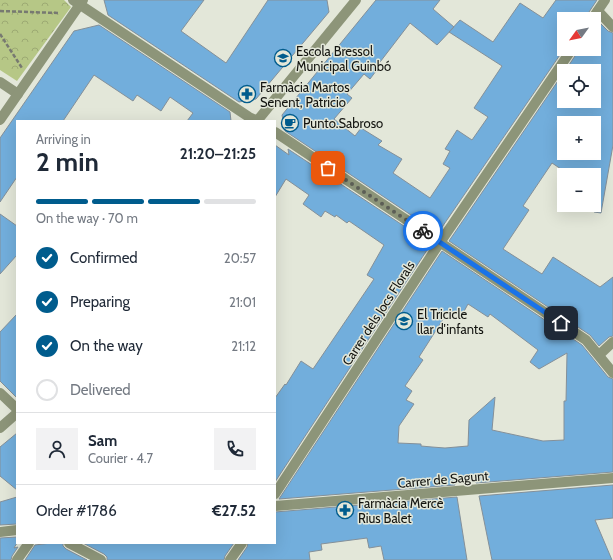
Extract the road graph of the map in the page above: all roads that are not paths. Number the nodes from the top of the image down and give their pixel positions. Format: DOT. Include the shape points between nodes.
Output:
graph roads {
  1 [pos="605,0"];
  2 [pos="79,2"];
  3 [pos="351,2"];
  4 [pos="597,12"];
  5 [pos="601,19"];
  6 [pos="613,27"];
  7 [pos="567,56"];
  8 [pos="0,82"];
  9 [pos="18,94"];
  10 [pos="0,120"];
  11 [pos="255,120"];
  12 [pos="258,120"];
  13 [pos="276,133"];
  14 [pos="441,242"];
  15 [pos="613,342"];
  16 [pos="599,355"];
  17 [pos="613,372"];
  18 [pos="0,393"];
  19 [pos="16,408"];
  20 [pos="16,413"];
  21 [pos="0,428"];
  22 [pos="613,478"];
  23 [pos="276,492"];
  24 [pos="276,506"];
  25 [pos="16,530"];
  26 [pos="0,532"];
  27 [pos="28,544"];
  28 [pos="71,544"];
  29 [pos="241,544"];
  30 [pos="17,560"];
  31 [pos="101,560"];
  32 [pos="230,560"];
  1 -- 4 [label="street"];
  2 -- 9 [label="street"];
  2 -- 11 [label="street"];
  3 -- 12 [label="street"];
  5 -- 6 [label="street"];
  7 -- 14 [label="street, Carrer dels Jocs Florals"];
  8 -- 9 [label="street"];
  9 -- 10 [label="street"];
  13 -- 14 [label="street"];
  14 -- 16 [label="street" via="586,340"];
  14 -- 23 [label="street, Carrer dels Jocs Florals"];
  15 -- 16 [label="street"];
  16 -- 17 [label="street"];
  18 -- 19 [label="street"];
  20 -- 21 [label="street"];
  22 -- 24 [label="street, Carrer de Sagunt"];
  25 -- 26 [label="street"];
  27 -- 30 [label="street"];
  28 -- 31 [label="street"];
  29 -- 32 [label="street"];
}
